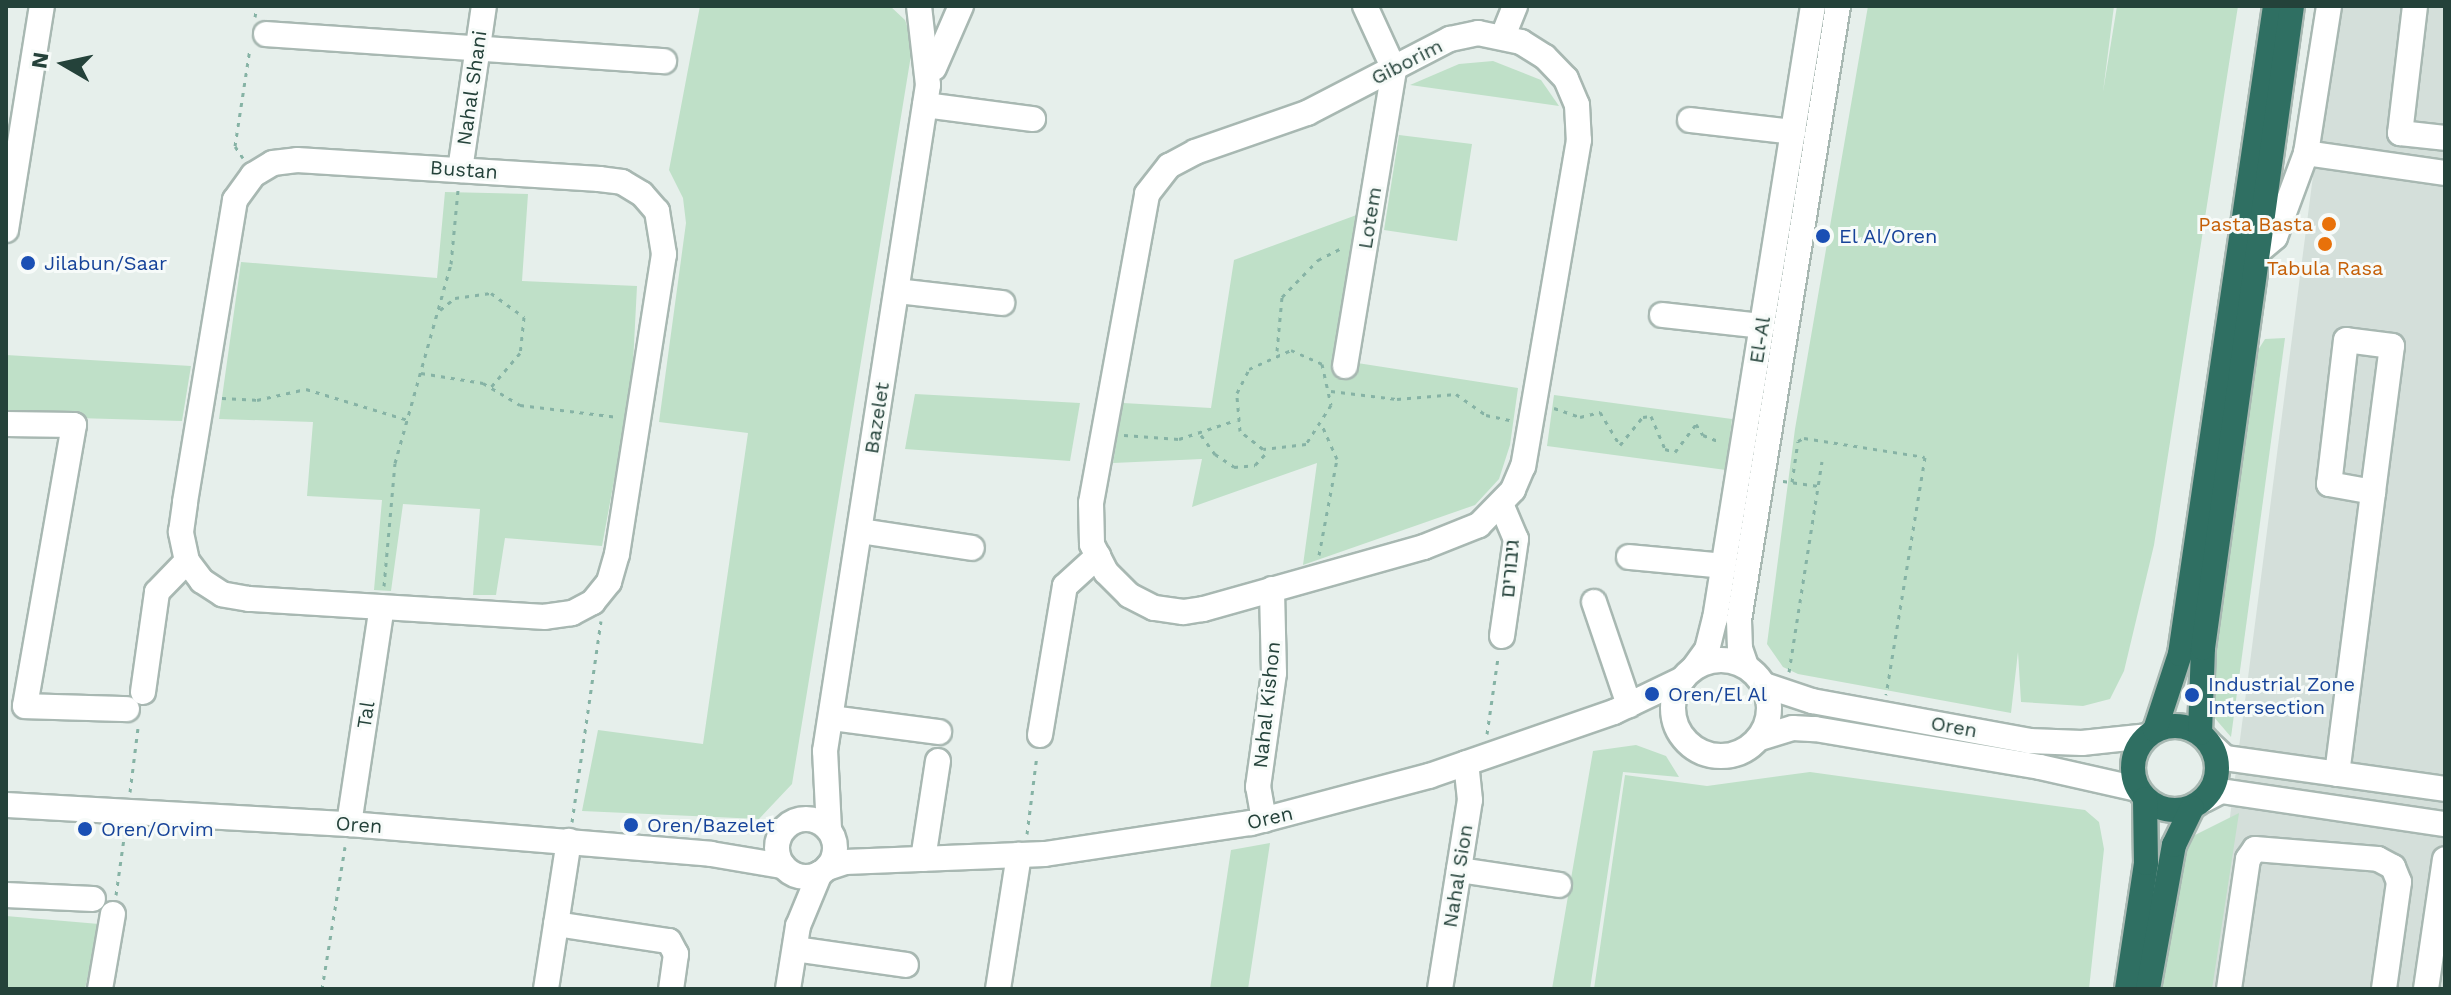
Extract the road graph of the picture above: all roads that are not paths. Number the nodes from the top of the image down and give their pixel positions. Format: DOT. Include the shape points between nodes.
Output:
graph roads {
  1 [pos="42,6"];
  2 [pos="484,6"];
  3 [pos="919,6"];
  4 [pos="937,6"];
  5 [pos="953,6"];
  6 [pos="961,6"];
  7 [pos="1365,6"];
  8 [pos="1515,6"];
  9 [pos="1813,6"];
  10 [pos="1838,6"];
  11 [pos="2275,6"];
  12 [pos="2292,6"];
  13 [pos="2329,6"];
  14 [pos="2415,6"];
  15 [pos="257,31"];
  16 [pos="1503,36"];
  17 [pos="478,48"];
  18 [pos="664,61"];
  19 [pos="1394,69"];
  20 [pos="927,95"];
  21 [pos="1033,119"];
  22 [pos="1690,120"];
  23 [pos="1793,132"];
  24 [pos="2445,138"];
  25 [pos="13,139"];
  26 [pos="2306,153"];
  27 [pos="460,170"];
  28 [pos="2445,173"];
  29 [pos="6,230"];
  30 [pos="2255,254"];
  31 [pos="897,291"];
  32 [pos="1002,303"];
  33 [pos="1662,315"];
  34 [pos="1762,326"];
  35 [pos="1345,366"];
  36 [pos="6,424"];
  37 [pos="2373,492"];
  38 [pos="1501,504"];
  39 [pos="860,531"];
  40 [pos="972,548"];
  41 [pos="1098,556"];
  42 [pos="1629,557"];
  43 [pos="187,561"];
  44 [pos="1724,566"];
  45 [pos="1272,589"];
  46 [pos="1594,602"];
  47 [pos="382,607"];
  48 [pos="1502,636"];
  49 [pos="1746,666"];
  50 [pos="1688,674"];
  51 [pos="1775,690"];
  52 [pos="1622,708"];
  53 [pos="831,718"];
  54 [pos="1678,729"];
  55 [pos="939,732"];
  56 [pos="2151,733"];
  57 [pos="1040,735"];
  58 [pos="1760,738"];
  59 [pos="2204,738"];
  60 [pos="825,751"];
  61 [pos="1475,760"];
  62 [pos="938,761"];
  63 [pos="2337,774"];
  64 [pos="2445,789"];
  65 [pos="2141,794"];
  66 [pos="2198,804"];
  67 [pos="6,805"];
  68 [pos="1264,820"];
  69 [pos="349,824"];
  70 [pos="789,824"];
  71 [pos="2445,824"];
  72 [pos="831,833"];
  73 [pos="569,841"];
  74 [pos="711,854"];
  75 [pos="1021,855"];
  76 [pos="918,859"];
  77 [pos="2445,859"];
  78 [pos="786,869"];
  79 [pos="824,870"];
  80 [pos="1459,870"];
  81 [pos="1559,885"];
  82 [pos="6,895"];
  83 [pos="93,899"];
  84 [pos="113,914"];
  85 [pos="556,924"];
  86 [pos="796,937"];
  87 [pos="906,965"];
  88 [pos="100,989"];
  89 [pos="546,989"];
  90 [pos="671,989"];
  91 [pos="788,989"];
  92 [pos="998,989"];
  93 [pos="1440,989"];
  94 [pos="2127,989"];
  95 [pos="2148,989"];
  96 [pos="2229,989"];
  97 [pos="2384,989"];
  98 [pos="2426,989"];
  1 -- 25 [label="street"];
  2 -- 17 [label="street, Nahal Shani"];
  3 -- 20 [label="street, Bazelet"];
  4 -- 5 [label="street"];
  6 -- 20 [label="street, Bazelet" via="943,38"];
  7 -- 19 [label="street"];
  8 -- 16 [label="street"];
  9 -- 23 [label="street, El-Al"];
  10 -- 49 [label="street, El-Al" via="1739,620"];
  11 -- 56 [label="highway" via="2180,654"];
  12 -- 30 [label="highway"];
  13 -- 26 [label="street"];
  14 -- 24 [label="street" via="2400,133"];
  15 -- 17 [label="street"];
  16 -- 19 [label="street, Giborim" via="1478,33 1450,39"];
  16 -- 38 [label="street, Giborim" via="1545,57 1566,79 1577,105 1579,140 1523,466"];
  17 -- 18 [label="street"];
  17 -- 27 [label="street, Nahal Shani"];
  19 -- 35 [label="street, Lotem"];
  19 -- 41 [label="street, Giborim" via="1307,113 1195,152 1169,166 1147,194 1091,503 1092,544"];
  20 -- 21 [label="street"];
  20 -- 31 [label="street, Bazelet"];
  22 -- 23 [label="street"];
  23 -- 34 [label="street, El-Al"];
  25 -- 29 [label="street"];
  26 -- 28 [label="street"];
  26 -- 30 [label="street" via="2275,237"];
  27 -- 43 [label="street, Bustan" via="273,163 253,175 235,200 181,532"];
  27 -- 47 [label="street, Bustan" via="622,182 657,211 664,254 617,554 609,582 593,602 572,613 545,617"];
  30 -- 59 [label="highway" via="2203,648"];
  31 -- 32 [label="street"];
  31 -- 39 [label="street, Bazelet"];
  33 -- 34 [label="street"];
  34 -- 44 [label="street, El-Al"];
  36 -- 43 [label="street" via="74,425 25,706 135,701 157,592"];
  37 -- 37 [label="street" via="2329,484 2346,340 2392,346"];
  37 -- 63 [label="street"];
  38 -- 45 [label="street, Giborim" via="1479,525 1460,533"];
  38 -- 48 [label="street, גיבורים" via="1516,539"];
  39 -- 40 [label="street"];
  39 -- 53 [label="street, Bazelet"];
  41 -- 45 [label="street, Giborim" via="1129,595 1154,608 1183,612"];
  41 -- 57 [label="street" via="1065,586"];
  42 -- 44 [label="street"];
  43 -- 47 [label="street" via="202,581 222,594"];
  44 -- 50 [label="street, El-Al" via="1709,642"];
  45 -- 68 [label="street, Nahal Kishon" via="1274,673 1258,787"];
  46 -- 52 [label="street"];
  47 -- 69 [label="street, Tal"];
  49 -- 50 [label="street" via="1714,660"];
  49 -- 51 [label="street"];
  50 -- 52 [label="street, Oren"];
  50 -- 54 [label="street" via="1673,702"];
  51 -- 56 [label="street, Oren" via="1883,715 2057,744"];
  51 -- 58 [label="street"];
  52 -- 54 [label="street, Oren" via="1660,717"];
  52 -- 61 [label="street, Oren"];
  53 -- 55 [label="street"];
  53 -- 60 [label="street, Bazelet"];
  54 -- 58 [label="street" via="1700,752 1716,756 1740,752"];
  56 -- 59 [label="highway" via="2177,726"];
  56 -- 65 [label="highway" via="2134,755"];
  58 -- 65 [label="street, Oren" via="1793,728 1815,729 2040,767"];
  59 -- 63 [label="street" via="2225,758"];
  59 -- 66 [label="highway" via="2217,777"];
  60 -- 70 [label="street, Bazelet"];
  60 -- 72 [label="street, Bazelet"];
  61 -- 68 [label="street, Oren"];
  61 -- 80 [label="street, Nahal Sion"];
  62 -- 76 [label="street"];
  63 -- 64 [label="street"];
  65 -- 66 [label="highway" via="2167,811"];
  65 -- 94 [label="highway" via="2146,863"];
  66 -- 71 [label="street" via="2221,791"];
  66 -- 95 [label="highway" via="2174,845"];
  67 -- 69 [label="street, Oren"];
  68 -- 75 [label="street, Oren"];
  69 -- 73 [label="street, Oren"];
  70 -- 72 [label="street" via="816,820"];
  70 -- 74 [label="street, Oren" via="750,845"];
  70 -- 78 [label="street" via="777,849"];
  72 -- 76 [label="street, Oren"];
  72 -- 79 [label="street" via="835,854"];
  73 -- 74 [label="street, Oren"];
  73 -- 85 [label="street"];
  74 -- 78 [label="street, Oren"];
  75 -- 76 [label="street, Oren"];
  75 -- 92 [label="street"];
  76 -- 79 [label="street, Oren"];
  77 -- 98 [label="street"];
  78 -- 79 [label="street" via="806,877"];
  78 -- 86 [label="street"];
  79 -- 86 [label="street"];
  80 -- 81 [label="street"];
  80 -- 93 [label="street, Nahal Sion"];
  82 -- 83 [label="street"];
  84 -- 88 [label="street"];
  85 -- 89 [label="street"];
  85 -- 90 [label="street" via="669,941 676,954"];
  86 -- 87 [label="street"];
  86 -- 91 [label="street"];
  96 -- 97 [label="street" via="2248,859 2255,849 2378,859 2393,867 2399,882"];
}
